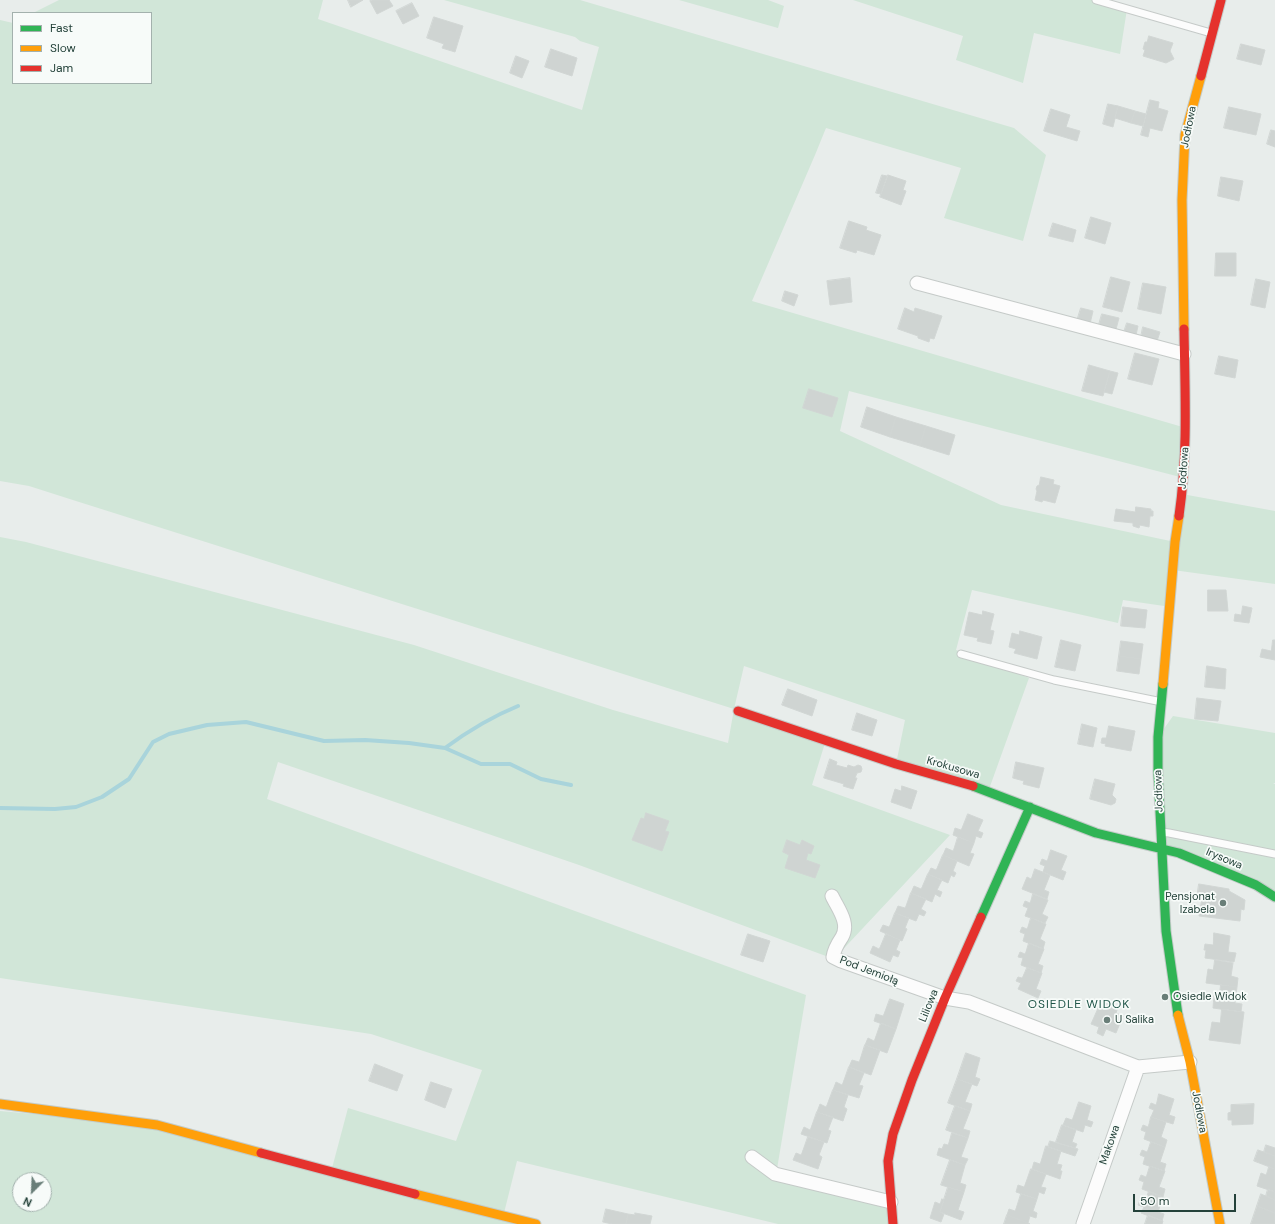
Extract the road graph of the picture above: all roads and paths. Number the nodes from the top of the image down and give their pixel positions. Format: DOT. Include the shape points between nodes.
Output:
graph roads {
  1 [pos="1096,0"];
  2 [pos="1221,0"];
  3 [pos="1212,33"];
  4 [pos="917,283"];
  5 [pos="1184,354"];
  6 [pos="961,654"];
  7 [pos="1162,702"];
  8 [pos="738,711"];
  9 [pos="1030,807"];
  10 [pos="1160,832"];
  11 [pos="1161,848"];
  12 [pos="1275,854"];
  13 [pos="832,896"];
  14 [pos="1275,897"];
  15 [pos="945,998"];
  16 [pos="1190,1062"];
  17 [pos="1138,1067"];
  18 [pos="0,1104"];
  19 [pos="752,1157"];
  20 [pos="890,1202"];
  21 [pos="536,1224"];
  22 [pos="893,1224"];
  23 [pos="1083,1224"];
  24 [pos="1220,1224"];
  1 -- 3 [label="lane"];
  2 -- 3 [label="street, Jodłowa"];
  3 -- 5 [label="street, Jodłowa" via="1185,135 1182,200"];
  4 -- 5 [label="street"];
  5 -- 7 [label="street, Jodłowa" via="1185,465 1175,542"];
  6 -- 7 [label="lane" via="1054,680"];
  7 -- 10 [label="street, Jodłowa" via="1158,737"];
  8 -- 9 [label="street, Krokusowa"];
  9 -- 11 [label="street, Krokusowa" via="1096,833"];
  9 -- 15 [label="street, Liliowa"];
  10 -- 11 [label="street, Jodłowa"];
  10 -- 12 [label="lane"];
  11 -- 14 [label="street, Irysowa" via="1205,863"];
  11 -- 16 [label="street, Jodłowa" via="1166,932 1178,1015"];
  13 -- 15 [label="street, Pod Jemiołą" via="845,926 833,956 840,961"];
  15 -- 17 [label="street" via="969,1002"];
  15 -- 20 [label="street, Liliowa" via="893,1134 888,1161"];
  16 -- 17 [label="street"];
  16 -- 24 [label="street, Jodłowa"];
  17 -- 23 [label="street, Makowa"];
  18 -- 21 [label="street" via="157,1125"];
  19 -- 20 [label="street" via="775,1174"];
  20 -- 22 [label="street, Liliowa"];
}
